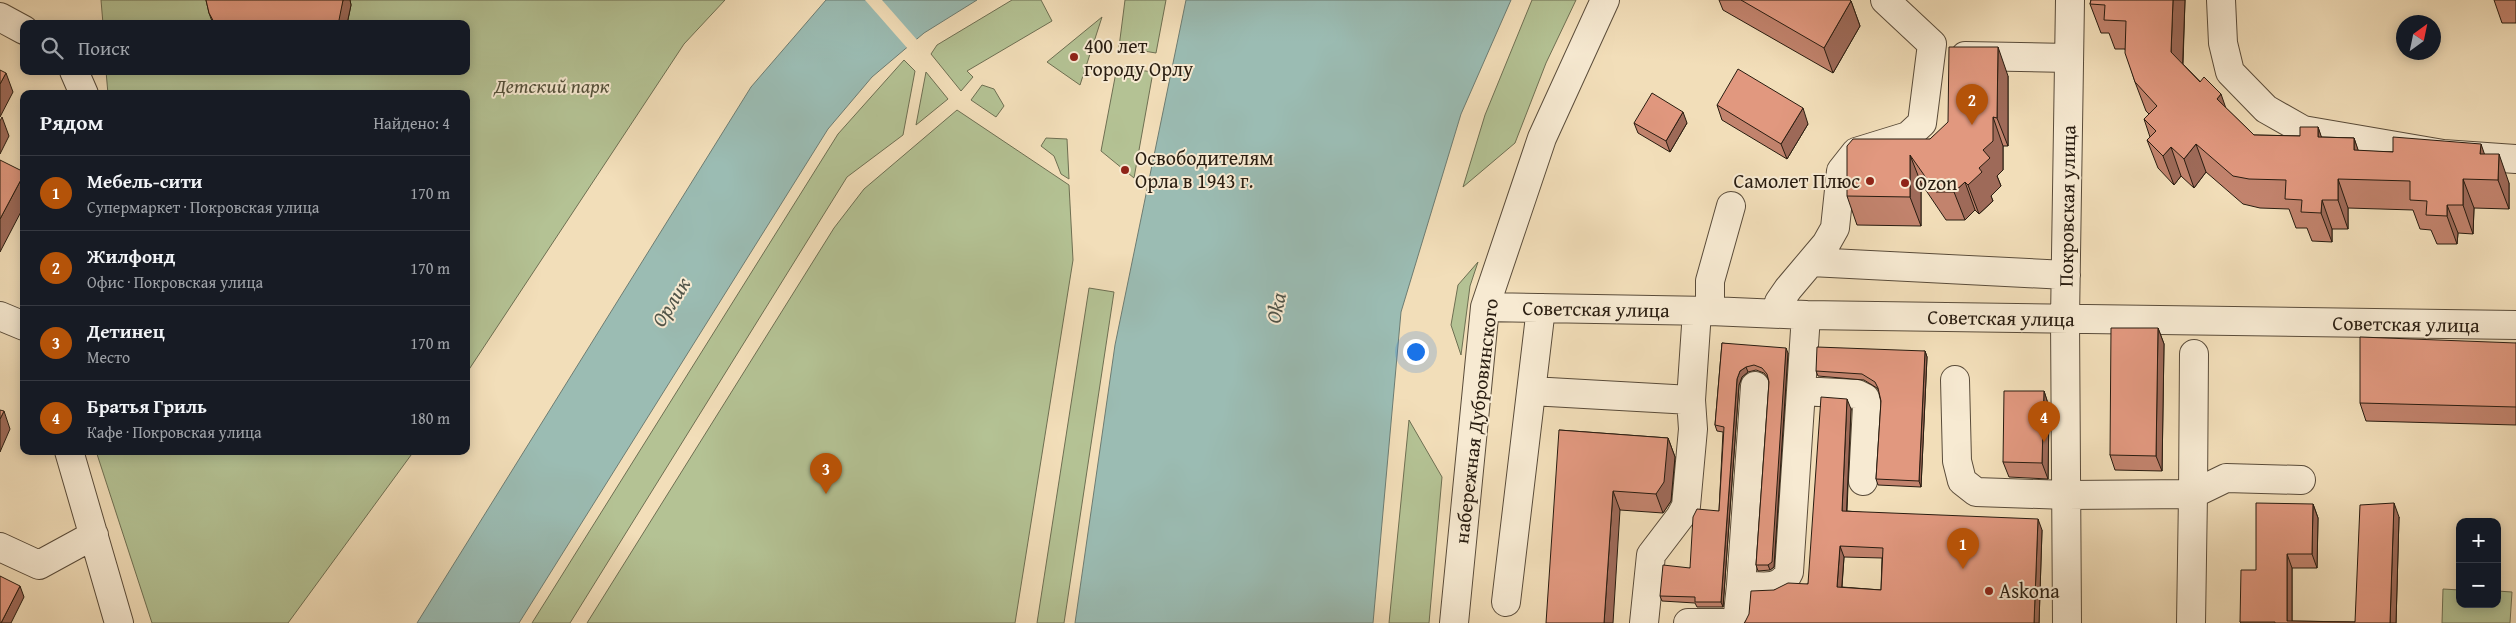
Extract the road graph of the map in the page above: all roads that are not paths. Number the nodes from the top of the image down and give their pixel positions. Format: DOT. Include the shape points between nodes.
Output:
graph roads {
  1 [pos="1605,0"];
  2 [pos="1885,0"];
  3 [pos="2070,0"];
  4 [pos="2221,0"];
  5 [pos="0,17"];
  6 [pos="20,28"];
  7 [pos="1931,56"];
  8 [pos="2069,58"];
  9 [pos="2516,159"];
  10 [pos="1731,206"];
  11 [pos="1811,262"];
  12 [pos="2066,275"];
  13 [pos="1486,307"];
  14 [pos="1541,308"];
  15 [pos="1703,311"];
  16 [pos="1776,313"];
  17 [pos="1806,315"];
  18 [pos="0,316"];
  19 [pos="2065,319"];
  20 [pos="20,324"];
  21 [pos="2516,325"];
  22 [pos="2194,354"];
  23 [pos="1955,380"];
  24 [pos="1755,386"];
  25 [pos="1531,391"];
  26 [pos="1801,391"];
  27 [pos="1691,400"];
  28 [pos="70,455"];
  29 [pos="2301,480"];
  30 [pos="1863,481"];
  31 [pos="2194,494"];
  32 [pos="2067,495"];
  33 [pos="94,535"];
  34 [pos="0,547"];
  35 [pos="1742,586"];
  36 [pos="1506,602"];
  37 [pos="119,623"];
  38 [pos="1454,623"];
  39 [pos="1644,623"];
  40 [pos="1688,623"];
  41 [pos="1722,623"];
  42 [pos="1737,623"];
  43 [pos="2067,623"];
  44 [pos="2191,623"];
  1 -- 13 [label="street, набережная Дубровинского" via="1542,138"];
  2 -- 7 [label="street" via="1932,44"];
  3 -- 8 [label="street, Покровская улица"];
  4 -- 9 [label="street" via="2223,43 2230,72 2266,109 2303,130 2443,154"];
  5 -- 6 [label="street"];
  7 -- 8 [label="street"];
  7 -- 11 [label="street" via="1922,123 1908,136 1856,152 1841,171 1835,228"];
  8 -- 12 [label="street, Покровская улица"];
  10 -- 15 [label="street"];
  11 -- 12 [label="street"];
  11 -- 16 [label="street" via="1779,302"];
  12 -- 19 [label="street, Покровская улица"];
  13 -- 14 [label="street, Советская улица"];
  13 -- 38 [label="street, набережная Дубровинского"];
  14 -- 15 [label="street, Советская улица"];
  14 -- 25 [label="street"];
  15 -- 16 [label="street, Советская улица"];
  15 -- 27 [label="street"];
  16 -- 17 [label="street, Советская улица"];
  17 -- 19 [label="street, Советская улица"];
  17 -- 26 [label="street"];
  18 -- 20 [label="street"];
  19 -- 21 [label="street, Советская улица"];
  19 -- 32 [label="street, Покровская улица"];
  22 -- 31 [label="street"];
  23 -- 32 [label="street" via="1957,461 1962,481 1976,492"];
  24 -- 35 [label="street"];
  25 -- 27 [label="street"];
  25 -- 36 [label="street"];
  26 -- 30 [label="street" via="1857,394 1865,398 1868,406"];
  26 -- 35 [label="street" via="1789,572 1779,586"];
  27 -- 39 [label="street" via="1693,429 1686,506 1651,555"];
  28 -- 33 [label="street"];
  29 -- 31 [label="street" via="2226,478"];
  31 -- 32 [label="street"];
  31 -- 44 [label="street"];
  32 -- 43 [label="street, Покровская улица"];
  33 -- 34 [label="street" via="38,565"];
  33 -- 37 [label="street"];
  35 -- 42 [label="street"];
  40 -- 41 [label="street"];
}
